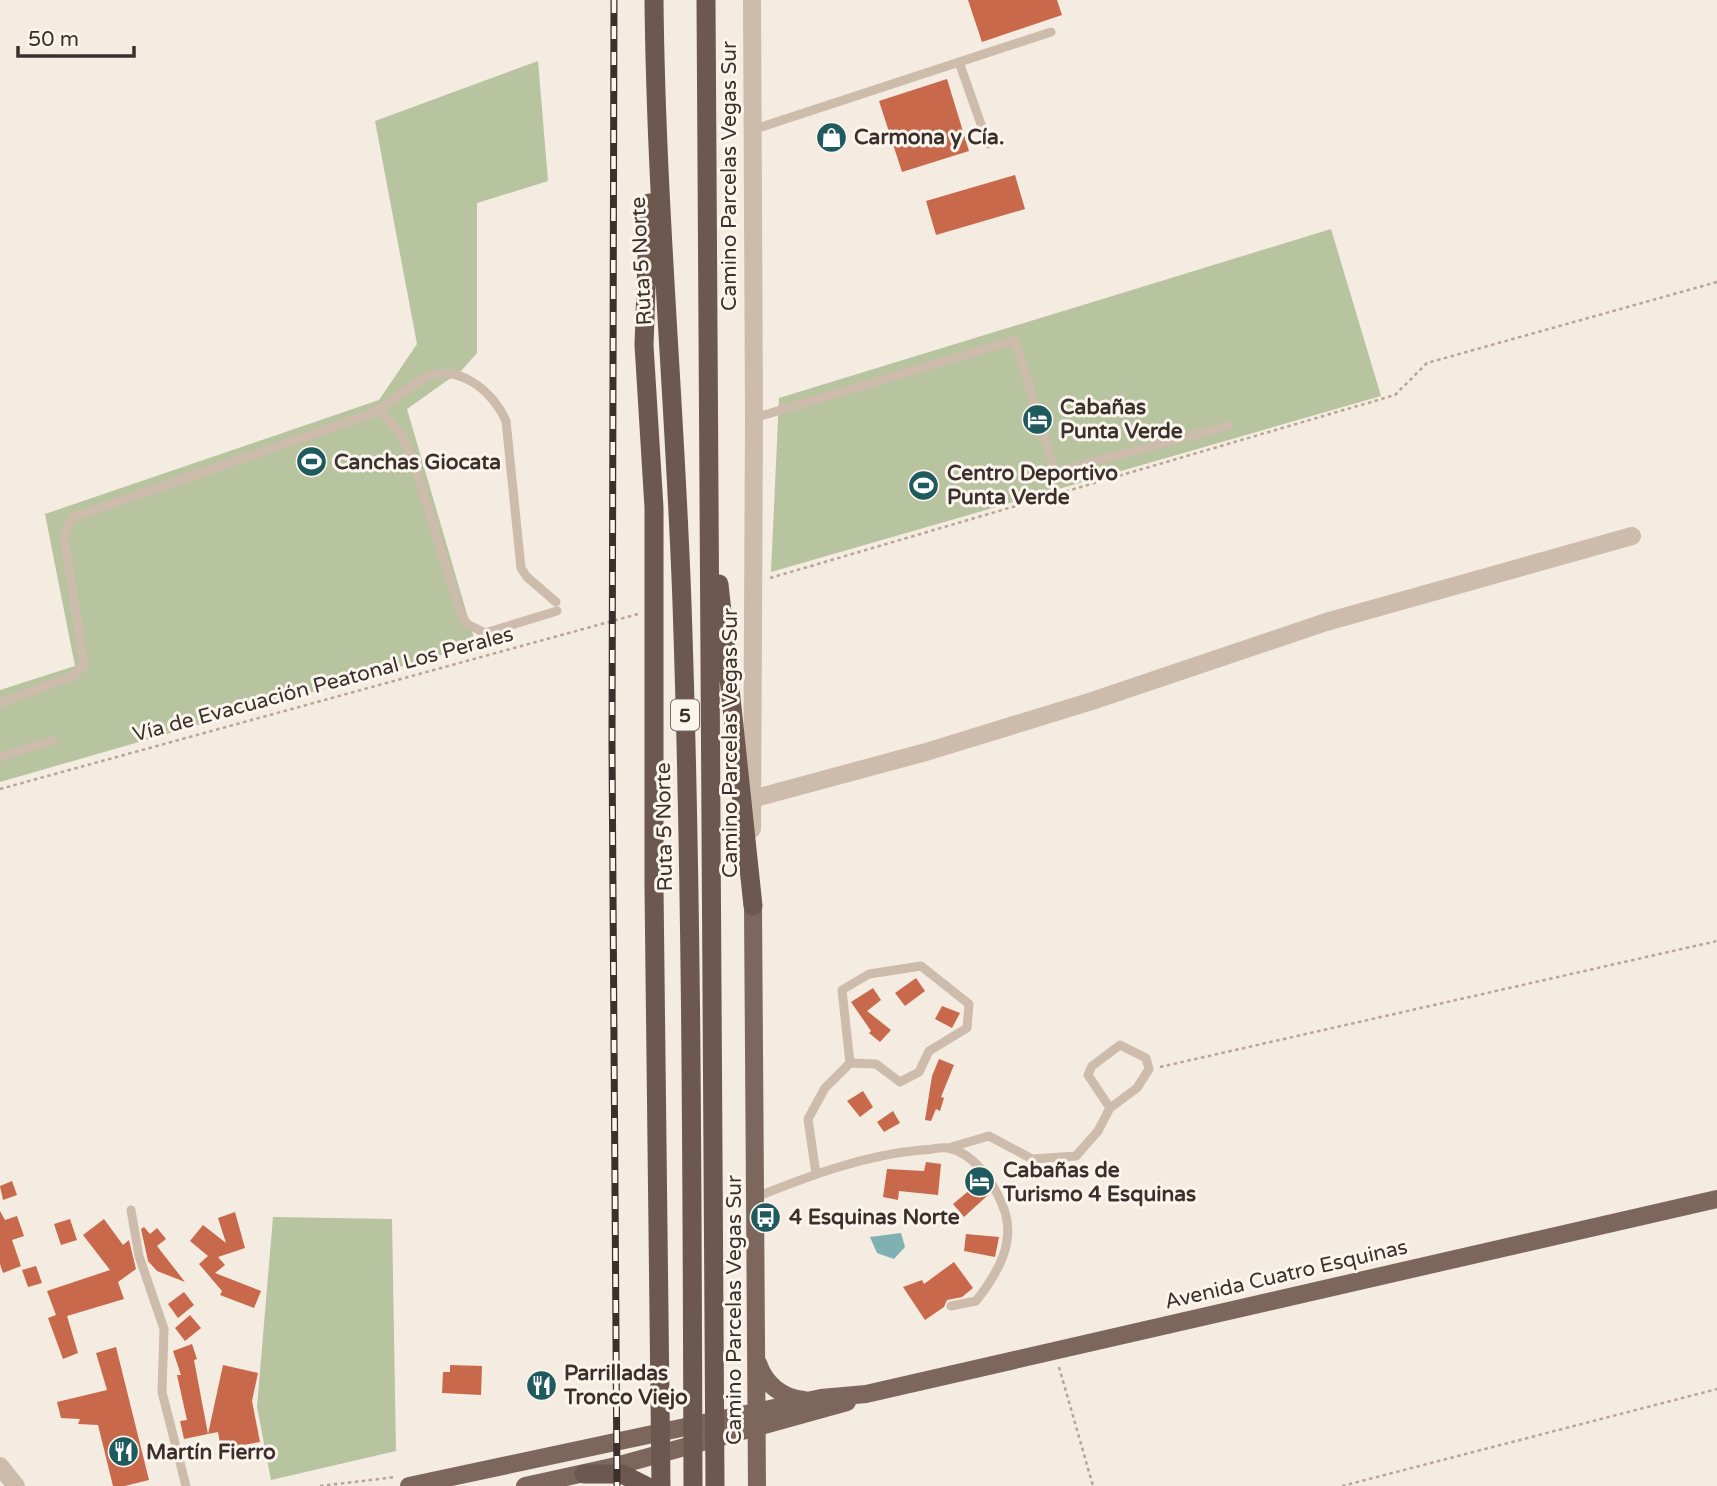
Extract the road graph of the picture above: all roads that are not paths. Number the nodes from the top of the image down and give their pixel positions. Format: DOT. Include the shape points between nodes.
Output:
graph roads {
  1 [pos="654,0"];
  2 [pos="706,0"];
  3 [pos="751,0"];
  4 [pos="1051,32"];
  5 [pos="654,49"];
  6 [pos="959,62"];
  7 [pos="751,131"];
  8 [pos="988,144"];
  9 [pos="380,410"];
  10 [pos="754,418"];
  11 [pos="1228,426"];
  12 [pos="706,463"];
  13 [pos="1632,536"];
  14 [pos="0,704"];
  15 [pos="53,740"];
  16 [pos="0,757"];
  17 [pos="752,799"];
  18 [pos="753,906"];
  19 [pos="850,1063"];
  20 [pos="1110,1108"];
  21 [pos="948,1148"];
  22 [pos="816,1174"];
  23 [pos="756,1197"];
  24 [pos="1717,1199"];
  25 [pos="131,1210"];
  26 [pos="951,1306"];
  27 [pos="758,1362"];
  28 [pos="866,1394"];
  29 [pos="807,1401"];
  30 [pos="758,1420"];
  31 [pos="788,1420"];
  32 [pos="660,1434"];
  33 [pos="613,1443"];
  34 [pos="660,1454"];
  35 [pos="757,1462"];
  36 [pos="0,1466"];
  37 [pos="715,1478"];
  38 [pos="576,1479"];
  39 [pos="692,1481"];
  40 [pos="0,1482"];
  41 [pos="16,1486"];
  42 [pos="186,1486"];
  43 [pos="410,1486"];
  44 [pos="525,1486"];
  45 [pos="646,1486"];
  46 [pos="661,1486"];
  47 [pos="757,1486"];
  1 -- 5 [label="highway, Ruta 5 Norte / 5"];
  2 -- 12 [label="highway, 5"];
  3 -- 7 [label="street, Camino Parcelas Vegas Sur"];
  4 -- 6 [label="lane"];
  5 -- 32 [label="highway" via="644,345 654,508"];
  5 -- 39 [label="highway, Ruta 5 Norte / 5" via="684,659"];
  6 -- 7 [label="lane"];
  6 -- 8 [label="lane"];
  7 -- 10 [label="street, Camino Parcelas Vegas Sur"];
  9 -- 9 [label="lane" via="420,380 437,374 463,378 487,392 506,421 521,568 556,606 485,633 467,624 412,456"];
  9 -- 14 [label="lane" via="71,518 64,536 84,665 73,676"];
  10 -- 11 [label="lane" via="1015,340 1055,472"];
  10 -- 17 [label="street, Camino Parcelas Vegas Sur"];
  12 -- 18 [label="highway"];
  12 -- 37 [label="highway, 5"];
  13 -- 17 [label="street" via="1326,622 1092,701"];
  15 -- 16 [label="lane"];
  17 -- 18 [label="street, Camino Parcelas Vegas Sur"];
  18 -- 23 [label="main road, Camino Parcelas Vegas Sur"];
  19 -- 19 [label="lane" via="842,990 869,974 921,966 968,1004 967,1028 929,1051 919,1072 900,1082 876,1064"];
  19 -- 22 [label="lane" via="825,1088 808,1119"];
  20 -- 20 [label="lane" via="1088,1075 1092,1066 1120,1045 1146,1058 1149,1069 1137,1088"];
  20 -- 21 [label="lane" via="1098,1131 1076,1156 1032,1159 989,1136"];
  21 -- 22 [label="lane" via="892,1153"];
  21 -- 26 [label="lane" via="979,1166 1008,1217 1007,1245 998,1273 976,1301"];
  22 -- 23 [label="lane"];
  23 -- 27 [label="main road, Camino Parcelas Vegas Sur"];
  24 -- 28 [label="main road, Avenida Cuatro Esquinas"];
  25 -- 42 [label="lane" via="139,1255 164,1329 162,1392"];
  27 -- 29 [label="main road" via="774,1388"];
  27 -- 30 [label="main road, Camino Parcelas Vegas Sur"];
  28 -- 29 [label="main road, Avenida Cuatro Esquinas"];
  28 -- 31 [label="main road, Avenida Cuatro Esquinas"];
  29 -- 30 [label="main road, Avenida Cuatro Esquinas"];
  30 -- 31 [label="main road, Avenida Cuatro Esquinas"];
  30 -- 32 [label="main road, Avenida Cuatro Esquinas"];
  30 -- 34 [label="main road, Avenida Cuatro Esquinas"];
  30 -- 35 [label="main road, Camino Parcelas Vegas Sur"];
  31 -- 35 [label="main road" via="768,1438"];
  32 -- 33 [label="main road, Avenida Cuatro Esquinas"];
  32 -- 34 [label="highway"];
  33 -- 38 [label="main road" via="573,1458"];
  33 -- 43 [label="main road, Avenida Cuatro Esquinas"];
  34 -- 38 [label="main road, Avenida Cuatro Esquinas"];
  34 -- 46 [label="highway"];
  35 -- 47 [label="main road, Camino Parcelas Vegas Sur"];
  36 -- 41 [label="street"];
  38 -- 44 [label="main road, Avenida Cuatro Esquinas"];
  38 -- 45 [label="highway" via="622,1474"];
  40 -- 41 [label="street"];
}
